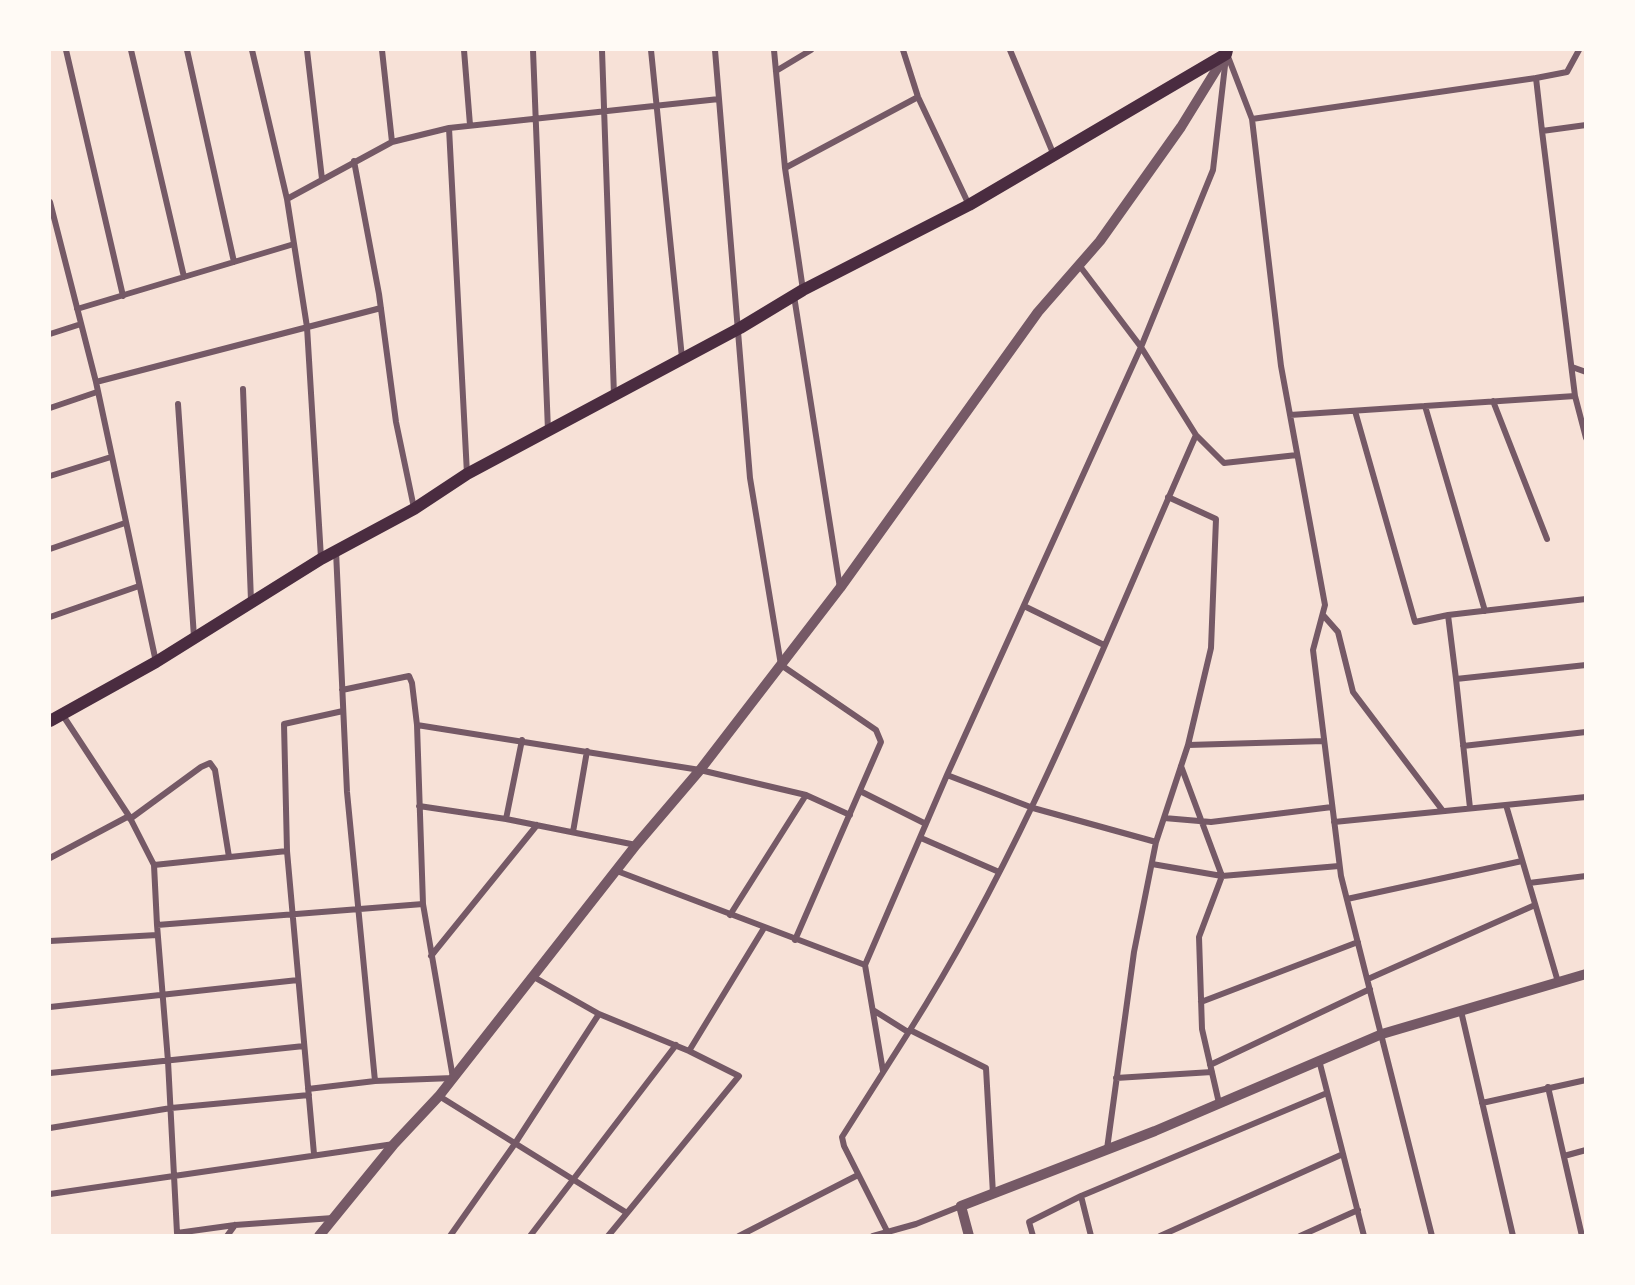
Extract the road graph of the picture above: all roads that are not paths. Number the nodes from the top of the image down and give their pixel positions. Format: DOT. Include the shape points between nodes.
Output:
graph roads {
  1 [pos="66,50"];
  2 [pos="130,50"];
  3 [pos="187,50"];
  4 [pos="252,50"];
  5 [pos="307,50"];
  6 [pos="382,50"];
  7 [pos="464,50"];
  8 [pos="533,50"];
  9 [pos="602,50"];
  10 [pos="651,50"];
  11 [pos="715,50"];
  12 [pos="774,50"];
  13 [pos="811,50"];
  14 [pos="903,50"];
  15 [pos="1010,50"];
  16 [pos="1579,50"];
  17 [pos="1227,52"];
  18 [pos="776,71"];
  19 [pos="1536,78"];
  20 [pos="918,97"];
  21 [pos="719,99"];
  22 [pos="656,106"];
  23 [pos="605,112"];
  24 [pos="535,118"];
  25 [pos="1252,119"];
  26 [pos="470,125"];
  27 [pos="1586,125"];
  28 [pos="449,128"];
  29 [pos="1542,131"];
  30 [pos="392,142"];
  31 [pos="1053,153"];
  32 [pos="354,161"];
  33 [pos="785,168"];
  34 [pos="322,179"];
  35 [pos="287,199"];
  36 [pos="50,202"];
  37 [pos="969,205"];
  38 [pos="294,244"];
  39 [pos="234,262"];
  40 [pos="1079,266"];
  41 [pos="184,277"];
  42 [pos="798,293"];
  43 [pos="123,296"];
  44 [pos="381,308"];
  45 [pos="77,309"];
  46 [pos="81,324"];
  47 [pos="307,327"];
  48 [pos="740,328"];
  49 [pos="50,334"];
  50 [pos="1141,347"];
  51 [pos="682,358"];
  52 [pos="1572,367"];
  53 [pos="1586,372"];
  54 [pos="96,382"];
  55 [pos="243,389"];
  56 [pos="98,392"];
  57 [pos="614,395"];
  58 [pos="1575,396"];
  59 [pos="1493,401"];
  60 [pos="178,404"];
  61 [pos="1425,406"];
  62 [pos="50,408"];
  63 [pos="1355,411"];
  64 [pos="1290,415"];
  65 [pos="548,431"];
  66 [pos="1196,435"];
  67 [pos="1586,438"];
  68 [pos="1298,455"];
  69 [pos="111,458"];
  70 [pos="466,474"];
  71 [pos="50,476"];
  72 [pos="1168,497"];
  73 [pos="414,509"];
  74 [pos="125,523"];
  75 [pos="1546,539"];
  76 [pos="50,549"];
  77 [pos="336,551"];
  78 [pos="321,559"];
  79 [pos="139,586"];
  80 [pos="840,588"];
  81 [pos="1586,599"];
  82 [pos="251,601"];
  83 [pos="1024,606"];
  84 [pos="1485,611"];
  85 [pos="1323,615"];
  86 [pos="1448,615"];
  87 [pos="50,617"];
  88 [pos="194,638"];
  89 [pos="1104,645"];
  90 [pos="156,662"];
  91 [pos="781,665"];
  92 [pos="1586,665"];
  93 [pos="1456,679"];
  94 [pos="342,690"];
  95 [pos="343,711"];
  96 [pos="62,714"];
  97 [pos="50,721"];
  98 [pos="417,725"];
  99 [pos="1586,732"];
  100 [pos="522,740"];
  101 [pos="1324,741"];
  102 [pos="1188,745"];
  103 [pos="1463,747"];
  104 [pos="587,751"];
  105 [pos="1181,766"];
  106 [pos="700,770"];
  107 [pos="947,775"];
  108 [pos="860,791"];
  109 [pos="806,795"];
  110 [pos="1586,797"];
  111 [pos="1506,805"];
  112 [pos="419,806"];
  113 [pos="1332,807"];
  114 [pos="1033,808"];
  115 [pos="1470,808"];
  116 [pos="1443,811"];
  117 [pos="850,815"];
  118 [pos="130,817"];
  119 [pos="1164,818"];
  120 [pos="506,819"];
  121 [pos="1202,821"];
  122 [pos="1334,822"];
  123 [pos="926,824"];
  124 [pos="537,825"];
  125 [pos="573,832"];
  126 [pos="921,838"];
  127 [pos="1156,842"];
  128 [pos="636,845"];
  129 [pos="287,851"];
  130 [pos="229,857"];
  131 [pos="50,858"];
  132 [pos="1522,861"];
  133 [pos="1152,864"];
  134 [pos="154,865"];
  135 [pos="1339,866"];
  136 [pos="617,871"];
  137 [pos="999,873"];
  138 [pos="1222,876"];
  139 [pos="1586,876"];
  140 [pos="1529,883"];
  141 [pos="1347,899"];
  142 [pos="423,904"];
  143 [pos="1535,905"];
  144 [pos="358,911"];
  145 [pos="292,915"];
  146 [pos="730,915"];
  147 [pos="157,925"];
  148 [pos="764,928"];
  149 [pos="157,935"];
  150 [pos="795,939"];
  151 [pos="50,941"];
  152 [pos="1358,942"];
  153 [pos="431,956"];
  154 [pos="865,965"];
  155 [pos="1586,974"];
  156 [pos="532,976"];
  157 [pos="1368,979"];
  158 [pos="298,980"];
  159 [pos="1558,982"];
  160 [pos="1370,989"];
  161 [pos="163,996"];
  162 [pos="1201,1002"];
  163 [pos="50,1007"];
  164 [pos="873,1010"];
  165 [pos="1461,1011"];
  166 [pos="599,1014"];
  167 [pos="909,1031"];
  168 [pos="1382,1034"];
  169 [pos="675,1045"];
  170 [pos="304,1046"];
  171 [pos="689,1051"];
  172 [pos="1319,1060"];
  173 [pos="168,1061"];
  174 [pos="1211,1069"];
  175 [pos="883,1071"];
  176 [pos="50,1073"];
  177 [pos="453,1078"];
  178 [pos="1116,1078"];
  179 [pos="1586,1080"];
  180 [pos="375,1081"];
  181 [pos="1548,1087"];
  182 [pos="308,1092"];
  183 [pos="1328,1093"];
  184 [pos="439,1096"];
  185 [pos="1219,1103"];
  186 [pos="1482,1103"];
  187 [pos="171,1108"];
  188 [pos="50,1128"];
  189 [pos="394,1143"];
  190 [pos="514,1145"];
  191 [pos="1107,1150"];
  192 [pos="1586,1150"];
  193 [pos="314,1154"];
  194 [pos="1343,1154"];
  195 [pos="1564,1156"];
  196 [pos="173,1174"];
  197 [pos="858,1175"];
  198 [pos="572,1181"];
  199 [pos="50,1194"];
  200 [pos="993,1194"];
  201 [pos="1081,1196"];
  202 [pos="961,1206"];
  203 [pos="1358,1210"];
  204 [pos="627,1213"];
  205 [pos="333,1218"];
  206 [pos="235,1225"];
  207 [pos="887,1231"];
  208 [pos="1311,1233"];
  209 [pos="174,1234"];
  210 [pos="227,1236"];
  211 [pos="319,1236"];
  212 [pos="450,1236"];
  213 [pos="530,1236"];
  214 [pos="608,1236"];
  215 [pos="739,1236"];
  216 [pos="873,1236"];
  217 [pos="969,1236"];
  218 [pos="1033,1236"];
  219 [pos="1091,1236"];
  220 [pos="1160,1236"];
  221 [pos="1300,1236"];
  222 [pos="1364,1236"];
  223 [pos="1432,1236"];
  224 [pos="1513,1236"];
  225 [pos="1582,1236"];
  1 -- 43 [label="street"];
  2 -- 41 [label="street"];
  3 -- 39 [label="street"];
  4 -- 35 [label="street"];
  5 -- 34 [label="street"];
  6 -- 30 [label="street"];
  7 -- 26 [label="street"];
  8 -- 24 [label="street"];
  9 -- 23 [label="street"];
  10 -- 22 [label="street"];
  11 -- 21 [label="street"];
  12 -- 18 [label="street"];
  13 -- 18 [label="street"];
  14 -- 20 [label="street"];
  15 -- 31 [label="street"];
  16 -- 19 [label="street" via="1567,72"];
  17 -- 25 [label="street"];
  17 -- 31 [label="main road"];
  17 -- 40 [label="street" via="1151,170"];
  17 -- 50 [label="street" via="1214,170"];
  18 -- 33 [label="street"];
  19 -- 25 [label="street"];
  19 -- 29 [label="street"];
  20 -- 33 [label="street"];
  20 -- 37 [label="street"];
  21 -- 22 [label="street"];
  21 -- 48 [label="street"];
  22 -- 23 [label="street"];
  22 -- 51 [label="street"];
  23 -- 24 [label="street"];
  23 -- 57 [label="street"];
  24 -- 26 [label="street"];
  24 -- 65 [label="street"];
  25 -- 64 [label="street"];
  26 -- 28 [label="street"];
  27 -- 29 [label="street"];
  28 -- 30 [label="street"];
  28 -- 70 [label="street"];
  29 -- 52 [label="street"];
  30 -- 32 [label="street"];
  31 -- 37 [label="main road"];
  32 -- 34 [label="street"];
  32 -- 44 [label="street"];
  33 -- 42 [label="street"];
  34 -- 35 [label="street"];
  35 -- 38 [label="street"];
  36 -- 45 [label="street"];
  37 -- 42 [label="main road"];
  38 -- 39 [label="street"];
  38 -- 47 [label="street"];
  39 -- 41 [label="street"];
  40 -- 50 [label="street"];
  40 -- 80 [label="street" via="1038,312"];
  41 -- 43 [label="street"];
  42 -- 48 [label="main road"];
  42 -- 80 [label="street"];
  43 -- 45 [label="street"];
  44 -- 47 [label="street"];
  44 -- 73 [label="street" via="396,422"];
  45 -- 46 [label="street"];
  46 -- 49 [label="street"];
  46 -- 54 [label="street"];
  47 -- 54 [label="street"];
  47 -- 78 [label="street"];
  48 -- 51 [label="main road"];
  48 -- 91 [label="street" via="750,478"];
  50 -- 66 [label="street"];
  50 -- 83 [label="street"];
  51 -- 57 [label="main road"];
  52 -- 53 [label="street"];
  52 -- 58 [label="street"];
  54 -- 56 [label="street"];
  55 -- 82 [label="street"];
  56 -- 62 [label="street"];
  56 -- 69 [label="street"];
  57 -- 65 [label="main road"];
  58 -- 59 [label="street"];
  58 -- 67 [label="street"];
  59 -- 61 [label="street"];
  59 -- 75 [label="street"];
  60 -- 88 [label="street"];
  61 -- 63 [label="street"];
  61 -- 84 [label="street"];
  63 -- 64 [label="street"];
  63 -- 86 [label="street" via="1415,622"];
  64 -- 68 [label="street"];
  65 -- 70 [label="main road"];
  66 -- 68 [label="street" via="1224,463"];
  66 -- 72 [label="street"];
  68 -- 85 [label="street" via="1325,605"];
  69 -- 71 [label="street"];
  69 -- 74 [label="street"];
  70 -- 73 [label="main road"];
  72 -- 89 [label="street"];
  72 -- 102 [label="street" via="1216,519 1211,648"];
  73 -- 77 [label="main road"];
  74 -- 76 [label="street"];
  74 -- 79 [label="street"];
  77 -- 78 [label="main road"];
  77 -- 94 [label="street"];
  78 -- 82 [label="main road"];
  79 -- 87 [label="street"];
  79 -- 90 [label="street"];
  80 -- 91 [label="street"];
  81 -- 84 [label="street"];
  82 -- 88 [label="main road"];
  83 -- 89 [label="street"];
  83 -- 107 [label="street"];
  84 -- 86 [label="street"];
  85 -- 101 [label="street" via="1313,650"];
  85 -- 116 [label="street" via="1338,632 1356,696"];
  86 -- 93 [label="street"];
  88 -- 90 [label="main road"];
  89 -- 114 [label="street"];
  90 -- 96 [label="main road"];
  91 -- 106 [label="street"];
  91 -- 108 [label="street" via="879,733 880,745"];
  92 -- 93 [label="street"];
  93 -- 103 [label="street"];
  94 -- 95 [label="street"];
  94 -- 98 [label="street" via="408,676"];
  95 -- 129 [label="street" via="284,724"];
  95 -- 144 [label="street"];
  96 -- 97 [label="main road"];
  96 -- 118 [label="street"];
  98 -- 100 [label="street"];
  98 -- 112 [label="street"];
  99 -- 103 [label="street"];
  100 -- 104 [label="street"];
  100 -- 120 [label="street"];
  101 -- 102 [label="street"];
  101 -- 113 [label="street"];
  102 -- 105 [label="street"];
  103 -- 115 [label="street"];
  104 -- 106 [label="street"];
  104 -- 125 [label="street"];
  105 -- 119 [label="street"];
  105 -- 121 [label="street"];
  106 -- 109 [label="street"];
  106 -- 128 [label="street"];
  107 -- 114 [label="street"];
  107 -- 123 [label="street"];
  108 -- 117 [label="street"];
  108 -- 123 [label="street"];
  109 -- 117 [label="street"];
  109 -- 146 [label="street"];
  110 -- 111 [label="street"];
  111 -- 115 [label="street"];
  111 -- 132 [label="street"];
  112 -- 120 [label="street"];
  112 -- 142 [label="street"];
  113 -- 121 [label="street"];
  113 -- 122 [label="street"];
  114 -- 127 [label="street"];
  114 -- 137 [label="street"];
  115 -- 116 [label="street"];
  116 -- 122 [label="street"];
  117 -- 150 [label="street"];
  118 -- 130 [label="street" via="210,764 215,770"];
  118 -- 131 [label="street"];
  118 -- 134 [label="street"];
  119 -- 121 [label="street"];
  119 -- 127 [label="street"];
  120 -- 124 [label="street"];
  121 -- 138 [label="street"];
  122 -- 135 [label="street"];
  123 -- 126 [label="street"];
  124 -- 125 [label="street"];
  124 -- 153 [label="street"];
  125 -- 128 [label="street"];
  126 -- 137 [label="street"];
  126 -- 154 [label="street"];
  127 -- 133 [label="street"];
  128 -- 136 [label="street"];
  129 -- 130 [label="street"];
  129 -- 145 [label="street"];
  130 -- 134 [label="street"];
  132 -- 140 [label="street"];
  132 -- 141 [label="street"];
  133 -- 138 [label="street"];
  133 -- 178 [label="street" via="1134,952"];
  134 -- 147 [label="street"];
  135 -- 138 [label="street"];
  135 -- 141 [label="street"];
  136 -- 146 [label="street"];
  136 -- 156 [label="street"];
  137 -- 167 [label="street" via="947,971"];
  138 -- 162 [label="street" via="1199,937"];
  139 -- 140 [label="street"];
  140 -- 143 [label="street"];
  141 -- 152 [label="street"];
  142 -- 144 [label="street"];
  142 -- 153 [label="street"];
  143 -- 157 [label="street"];
  143 -- 159 [label="street"];
  144 -- 145 [label="street"];
  144 -- 180 [label="street"];
  145 -- 147 [label="street"];
  145 -- 158 [label="street"];
  146 -- 148 [label="street"];
  147 -- 149 [label="street"];
  148 -- 150 [label="street"];
  148 -- 171 [label="street"];
  149 -- 151 [label="street"];
  149 -- 161 [label="street"];
  150 -- 154 [label="street"];
  152 -- 157 [label="street"];
  152 -- 162 [label="street"];
  153 -- 177 [label="street"];
  154 -- 164 [label="street"];
  155 -- 159 [label="street"];
  156 -- 166 [label="street"];
  156 -- 177 [label="street"];
  157 -- 160 [label="street"];
  158 -- 161 [label="street"];
  158 -- 170 [label="street"];
  159 -- 165 [label="street"];
  160 -- 168 [label="street"];
  160 -- 174 [label="street"];
  161 -- 163 [label="street"];
  161 -- 173 [label="street"];
  162 -- 174 [label="street"];
  164 -- 167 [label="street"];
  164 -- 175 [label="street"];
  165 -- 168 [label="street"];
  165 -- 186 [label="street"];
  166 -- 169 [label="street"];
  166 -- 190 [label="street"];
  167 -- 175 [label="street"];
  167 -- 200 [label="street" via="986,1068"];
  168 -- 172 [label="street"];
  168 -- 223 [label="street"];
  169 -- 171 [label="street"];
  169 -- 198 [label="street"];
  170 -- 173 [label="street"];
  170 -- 182 [label="street"];
  171 -- 204 [label="street" via="739,1076"];
  172 -- 183 [label="street"];
  172 -- 185 [label="street"];
  173 -- 176 [label="street"];
  173 -- 187 [label="street"];
  174 -- 178 [label="street"];
  174 -- 185 [label="street"];
  175 -- 197 [label="street" via="842,1137"];
  177 -- 180 [label="street"];
  177 -- 184 [label="street"];
  178 -- 191 [label="street"];
  179 -- 181 [label="street"];
  180 -- 182 [label="street"];
  181 -- 186 [label="street"];
  181 -- 195 [label="street"];
  182 -- 187 [label="street"];
  182 -- 193 [label="street"];
  183 -- 194 [label="street"];
  183 -- 201 [label="street"];
  184 -- 189 [label="street"];
  184 -- 190 [label="street"];
  185 -- 191 [label="street"];
  186 -- 224 [label="street"];
  187 -- 188 [label="street"];
  187 -- 196 [label="street"];
  189 -- 193 [label="street"];
  189 -- 205 [label="street"];
  190 -- 198 [label="street"];
  190 -- 212 [label="street"];
  191 -- 200 [label="street"];
  192 -- 195 [label="street"];
  193 -- 196 [label="street"];
  194 -- 203 [label="street"];
  194 -- 220 [label="street"];
  195 -- 225 [label="street"];
  196 -- 199 [label="street"];
  196 -- 209 [label="street"];
  197 -- 207 [label="street"];
  197 -- 215 [label="street"];
  198 -- 204 [label="street"];
  198 -- 213 [label="street"];
  200 -- 202 [label="street"];
  201 -- 218 [label="street" via="1029,1222"];
  201 -- 219 [label="street"];
  202 -- 207 [label="street"];
  202 -- 217 [label="street"];
  203 -- 208 [label="street"];
  203 -- 222 [label="street"];
  204 -- 214 [label="street"];
  205 -- 206 [label="street"];
  205 -- 211 [label="street"];
  206 -- 209 [label="street"];
  206 -- 210 [label="street"];
  207 -- 216 [label="street"];
  208 -- 221 [label="street"];
}
